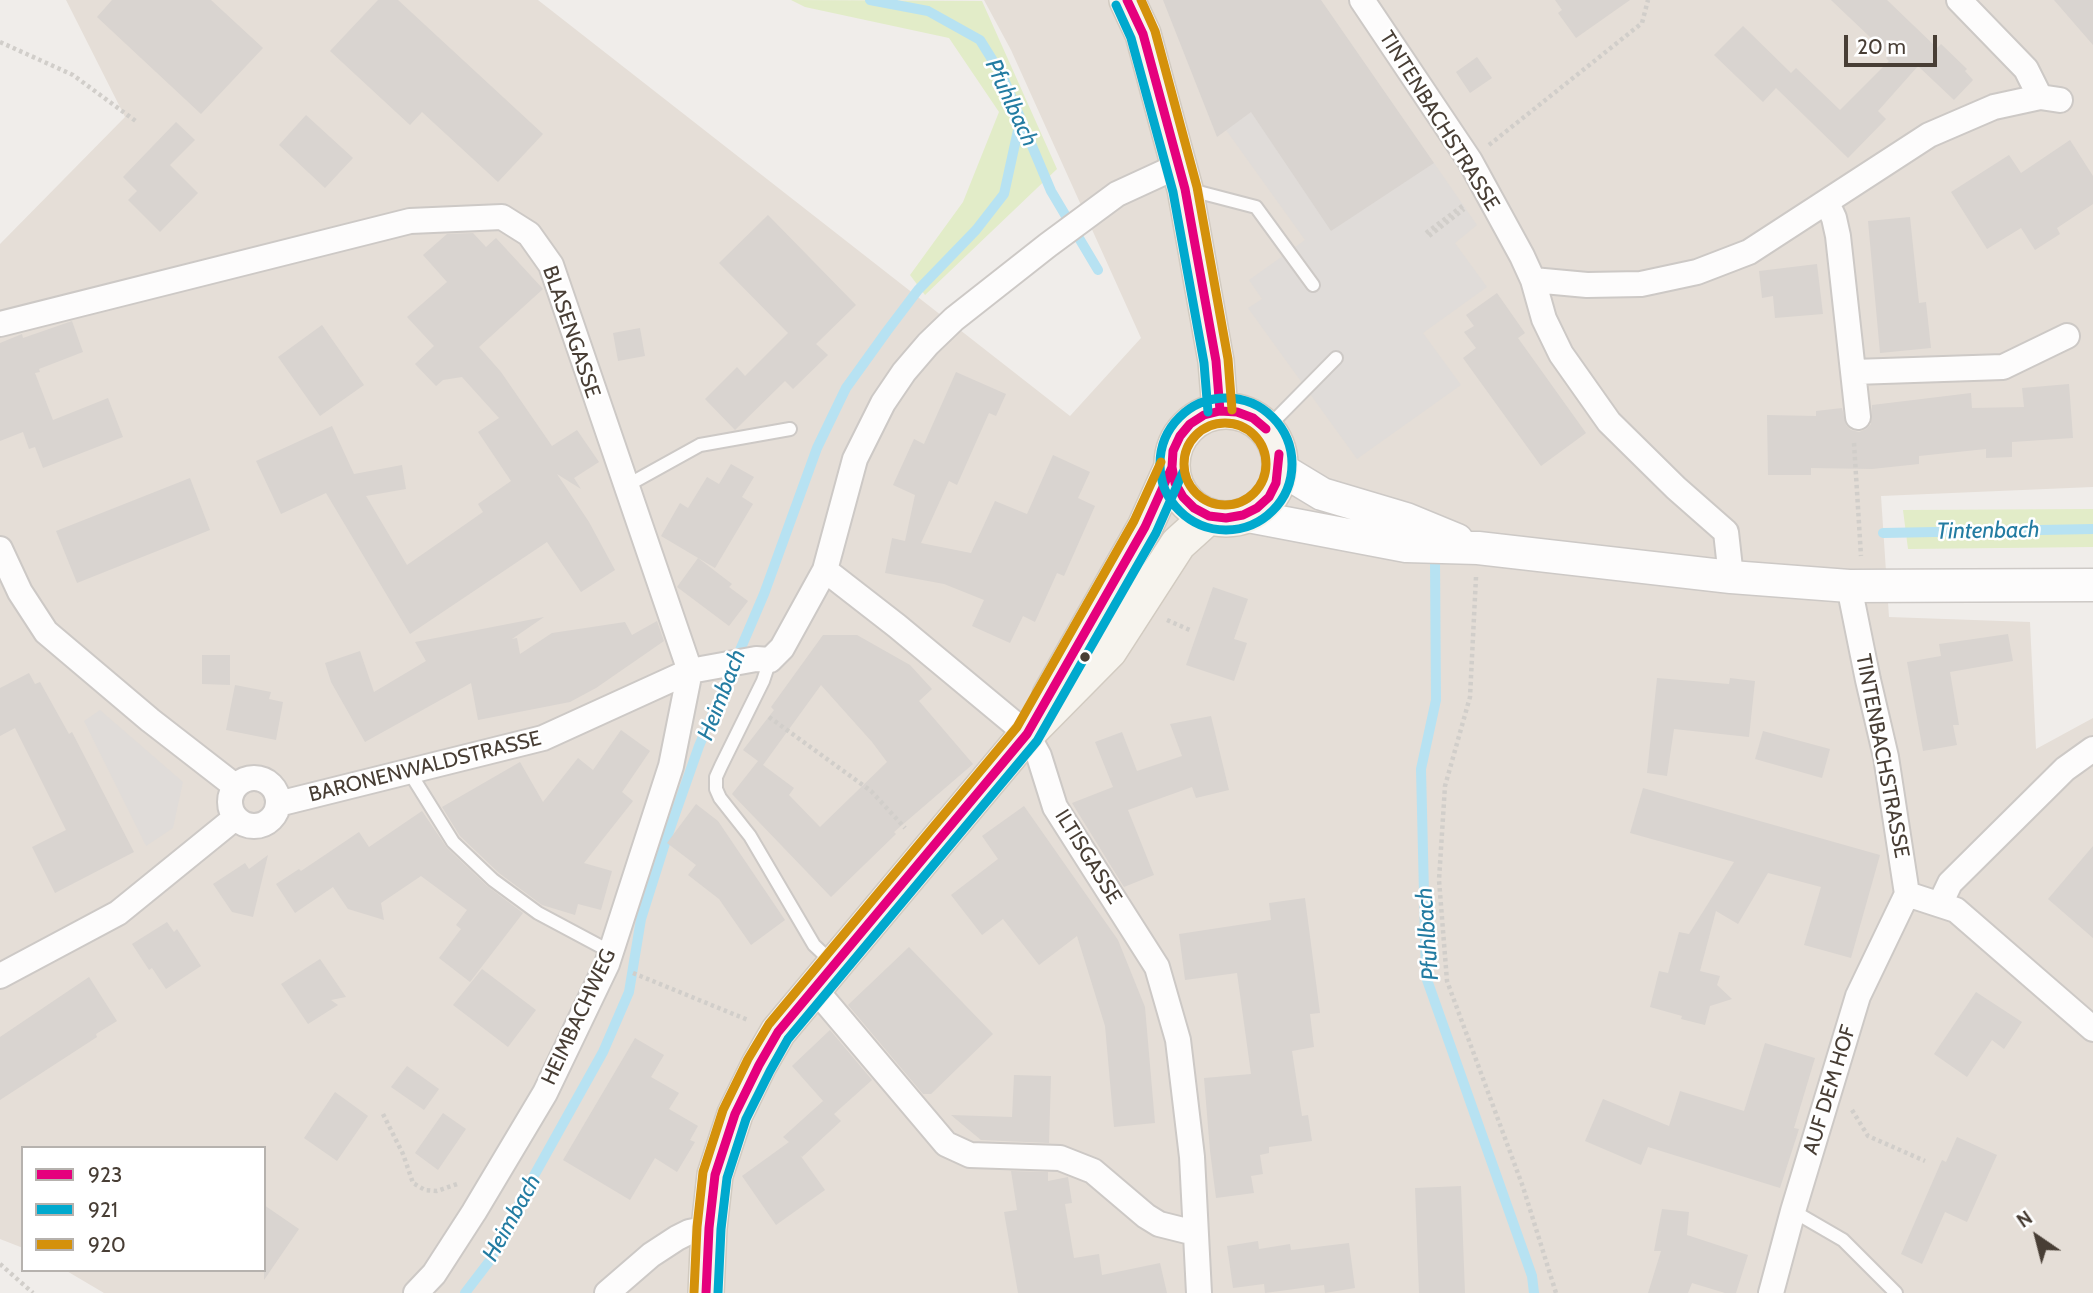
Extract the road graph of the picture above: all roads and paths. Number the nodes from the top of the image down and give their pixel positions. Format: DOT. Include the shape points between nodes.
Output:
graph roads {
  1 [pos="1128,0"];
  2 [pos="1362,0"];
  3 [pos="1648,0"];
  4 [pos="1959,0"];
  5 [pos="0,42"];
  6 [pos="137,122"];
  7 [pos="1470,160"];
  8 [pos="1183,177"];
  9 [pos="1485,190"];
  10 [pos="1826,203"];
  11 [pos="1427,234"];
  12 [pos="1533,280"];
  13 [pos="1313,285"];
  14 [pos="0,324"];
  15 [pos="2067,336"];
  16 [pos="1336,358"];
  17 [pos="1854,372"];
  18 [pos="1220,411"];
  19 [pos="1858,417"];
  20 [pos="790,429"];
  21 [pos="1266,429"];
  22 [pos="1172,467"];
  23 [pos="1279,468"];
  24 [pos="626,486"];
  25 [pos="1209,516"];
  26 [pos="1244,516"];
  27 [pos="1478,548"];
  28 [pos="0,549"];
  29 [pos="825,570"];
  30 [pos="1731,577"];
  31 [pos="1856,585"];
  32 [pos="2093,585"];
  33 [pos="1163,618"];
  34 [pos="1192,631"];
  35 [pos="763,660"];
  36 [pos="696,670"];
  37 [pos="751,704"];
  38 [pos="1027,734"];
  39 [pos="2093,749"];
  40 [pos="410,773"];
  41 [pos="235,786"];
  42 [pos="278,804"];
  43 [pos="235,818"];
  44 [pos="928,854"];
  45 [pos="1907,894"];
  46 [pos="1940,904"];
  47 [pos="611,952"];
  48 [pos="0,976"];
  49 [pos="824,976"];
  50 [pos="648,978"];
  51 [pos="740,1016"];
  52 [pos="2093,1029"];
  53 [pos="1829,1093"];
  54 [pos="383,1114"];
  55 [pos="1925,1161"];
  56 [pos="492,1181"];
  57 [pos="1793,1211"];
  58 [pos="709,1228"];
  59 [pos="1195,1233"];
  60 [pos="0,1264"];
  61 [pos="33,1293"];
  62 [pos="416,1293"];
  63 [pos="607,1293"];
  64 [pos="706,1293"];
  65 [pos="1199,1293"];
  66 [pos="1556,1293"];
  67 [pos="1771,1293"];
  68 [pos="1896,1293"];
  1 -- 8 [label="main road" via="1143,34"];
  2 -- 7 [label="street, TINTENBACHSTRASSE"];
  3 -- 7 [label="path" via="1642,23"];
  4 -- 10 [label="street" via="2050,98 1994,107 1929,135"];
  5 -- 6 [label="path" via="73,75"];
  7 -- 9 [label="street, TINTENBACHSTRASSE"];
  8 -- 13 [label="lane" via="1256,207"];
  8 -- 18 [label="main road" via="1216,361"];
  8 -- 29 [label="street" via="1117,194 936,336 883,403 855,459"];
  9 -- 11 [label="path"];
  9 -- 12 [label="street, TINTENBACHSTRASSE"];
  10 -- 12 [label="street" via="1749,252 1697,272 1641,284"];
  10 -- 17 [label="street" via="1838,236"];
  12 -- 30 [label="street, TINTENBACHSTRASSE" via="1544,319 1561,354 1609,422 1726,532"];
  14 -- 24 [label="street, BLASENGASSE" via="410,221 502,217 529,234 551,265"];
  15 -- 17 [label="street" via="2003,367"];
  16 -- 21 [label="lane"];
  17 -- 19 [label="street"];
  18 -- 21 [label="main road" via="1253,418"];
  18 -- 22 [label="main road" via="1204,415 1185,430 1173,451"];
  19 -- 31 [label="path" via="1853,424"];
  20 -- 24 [label="lane" via="700,445"];
  21 -- 23 [label="main road" via="1279,454"];
  22 -- 25 [label="main road" via="1183,497"];
  22 -- 38 [label="main road" via="1144,527"];
  23 -- 26 [label="main road" via="1269,497"];
  23 -- 27 [label="street" via="1322,494 1406,519"];
  24 -- 36 [label="street, BLASENGASSE"];
  25 -- 26 [label="main road"];
  25 -- 38 [label="main road" via="1178,544 1109,651"];
  26 -- 27 [label="street" via="1406,546"];
  27 -- 30 [label="street"];
  27 -- 66 [label="path" via="1469,697 1445,786 1439,880 1447,981 1524,1187"];
  28 -- 41 [label="street" via="46,632"];
  29 -- 35 [label="street" via="782,648"];
  29 -- 38 [label="street, ILTISGASSE"];
  30 -- 31 [label="street"];
  31 -- 32 [label="street"];
  31 -- 45 [label="street, TINTENBACHSTRASSE" via="1868,680 1886,757"];
  33 -- 34 [label="path"];
  35 -- 36 [label="street, BARONENWALDSTRASSE"];
  35 -- 37 [label="lane" via="763,681"];
  36 -- 40 [label="street, BARONENWALDSTRASSE" via="543,738"];
  36 -- 47 [label="street, HEIMBACHWEG"];
  37 -- 44 [label="path" via="871,791"];
  37 -- 49 [label="lane" via="716,777 716,789 750,836 814,946"];
  38 -- 44 [label="main road"];
  38 -- 59 [label="street, ILTISGASSE" via="1055,807 1157,967 1178,1040 1192,1157"];
  39 -- 46 [label="street" via="2065,769 1950,884"];
  40 -- 42 [label="street, BARONENWALDSTRASSE"];
  40 -- 47 [label="lane" via="453,842 493,880 538,913"];
  41 -- 42 [label="street, BARONENWALDSTRASSE" via="247,778 263,779 274,789"];
  41 -- 43 [label="street" via="229,802"];
  42 -- 43 [label="street, BARONENWALDSTRASSE" via="272,818 258,826"];
  43 -- 48 [label="street" via="118,913"];
  44 -- 49 [label="main road"];
  45 -- 46 [label="street"];
  45 -- 53 [label="street, AUF DEM HOF" via="1858,996"];
  46 -- 52 [label="street" via="1956,910"];
  47 -- 56 [label="street, HEIMBACHWEG" via="545,1093"];
  49 -- 58 [label="main road" via="778,1032 735,1114 715,1175"];
  49 -- 59 [label="street" via="946,1144 970,1155 1060,1158 1093,1171 1160,1224"];
  50 -- 51 [label="path"];
  53 -- 55 [label="path" via="1848,1105 1868,1136"];
  53 -- 57 [label="street, AUF DEM HOF"];
  54 -- 56 [label="path" via="413,1183 437,1191"];
  56 -- 62 [label="street, HEIMBACHWEG" via="434,1274"];
  57 -- 67 [label="street, AUF DEM HOF"];
  57 -- 68 [label="lane" via="1843,1240"];
  58 -- 63 [label="street" via="677,1238"];
  58 -- 64 [label="main road"];
  59 -- 65 [label="street, ILTISGASSE"];
  60 -- 61 [label="path"];
}
